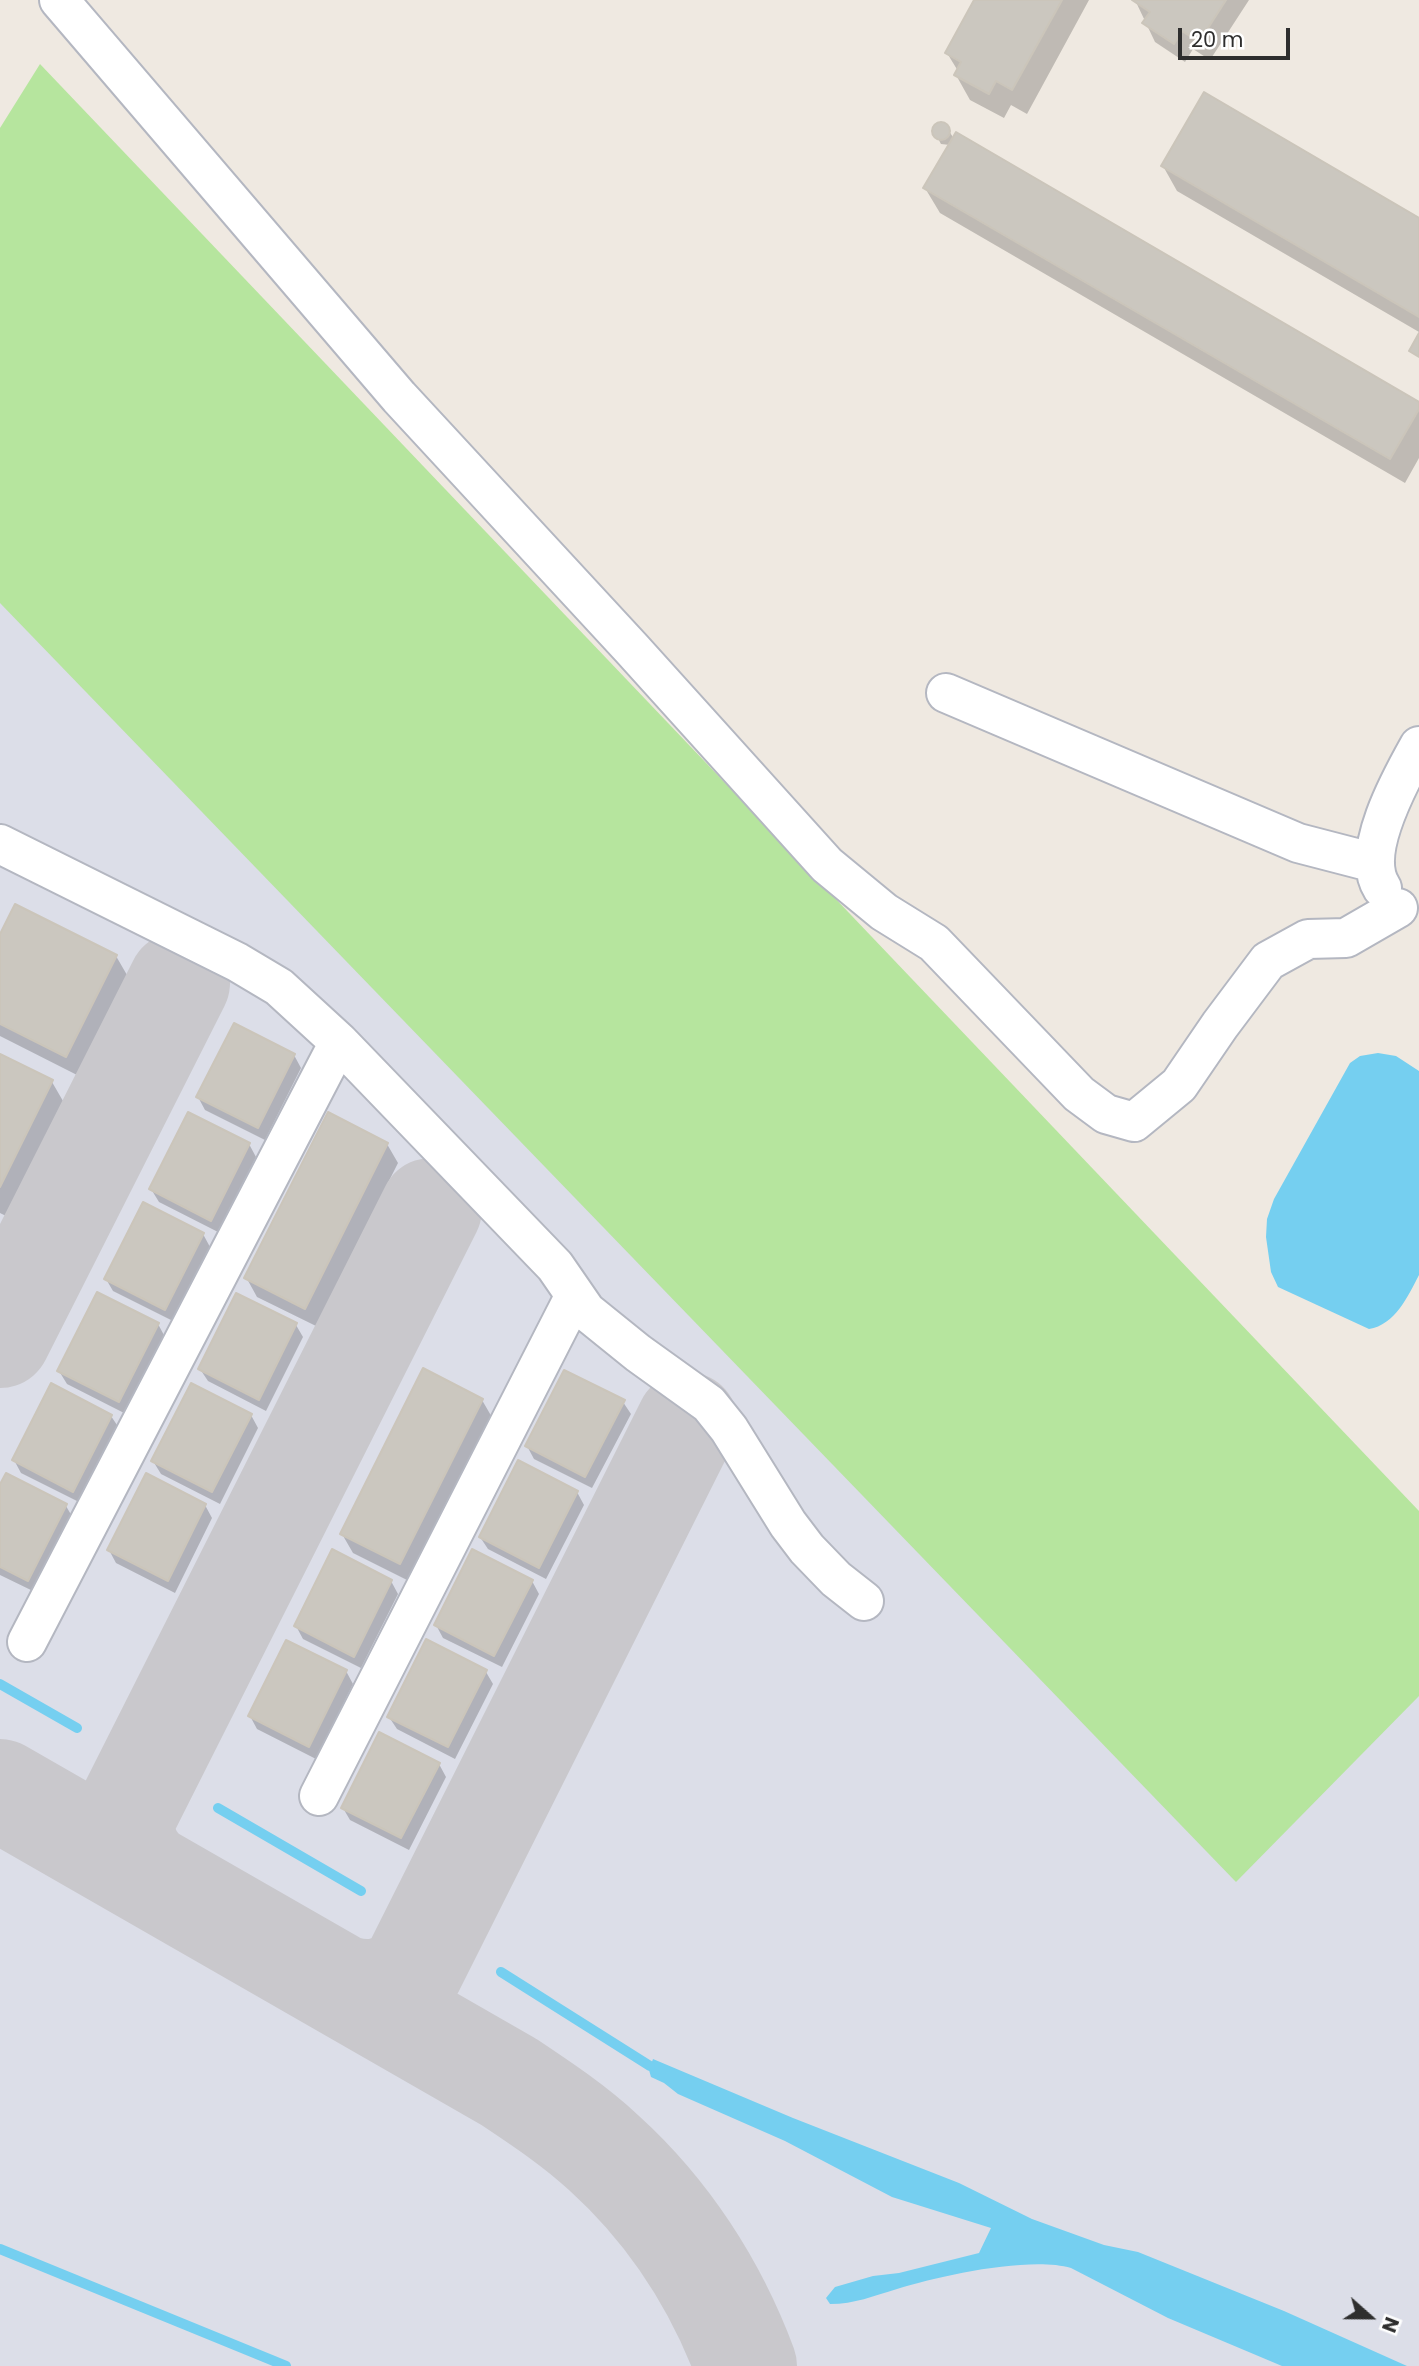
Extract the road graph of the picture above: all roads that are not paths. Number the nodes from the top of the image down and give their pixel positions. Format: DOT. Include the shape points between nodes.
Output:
graph roads {
  1 [pos="59,0"];
  2 [pos="946,693"];
  3 [pos="1419,746"];
  4 [pos="1,848"];
  5 [pos="1393,894"];
  6 [pos="339,1042"];
  7 [pos="575,1297"];
  8 [pos="864,1601"];
  9 [pos="27,1642"];
  10 [pos="319,1796"];
  1 -- 5 [label="street" via="400,397 827,865 884,912 934,943 1079,1094 1106,1114 1134,1122 1179,1085 1268,961 1308,939 1346,938"];
  2 -- 5 [label="street" via="1298,844"];
  3 -- 5 [label="street" via="1397,786 1378,843"];
  4 -- 6 [label="street" via="247,968 279,987"];
  6 -- 7 [label="street" via="555,1266"];
  6 -- 9 [label="street"];
  7 -- 8 [label="street" via="603,1327 709,1404 807,1549"];
  7 -- 10 [label="street"];
}
